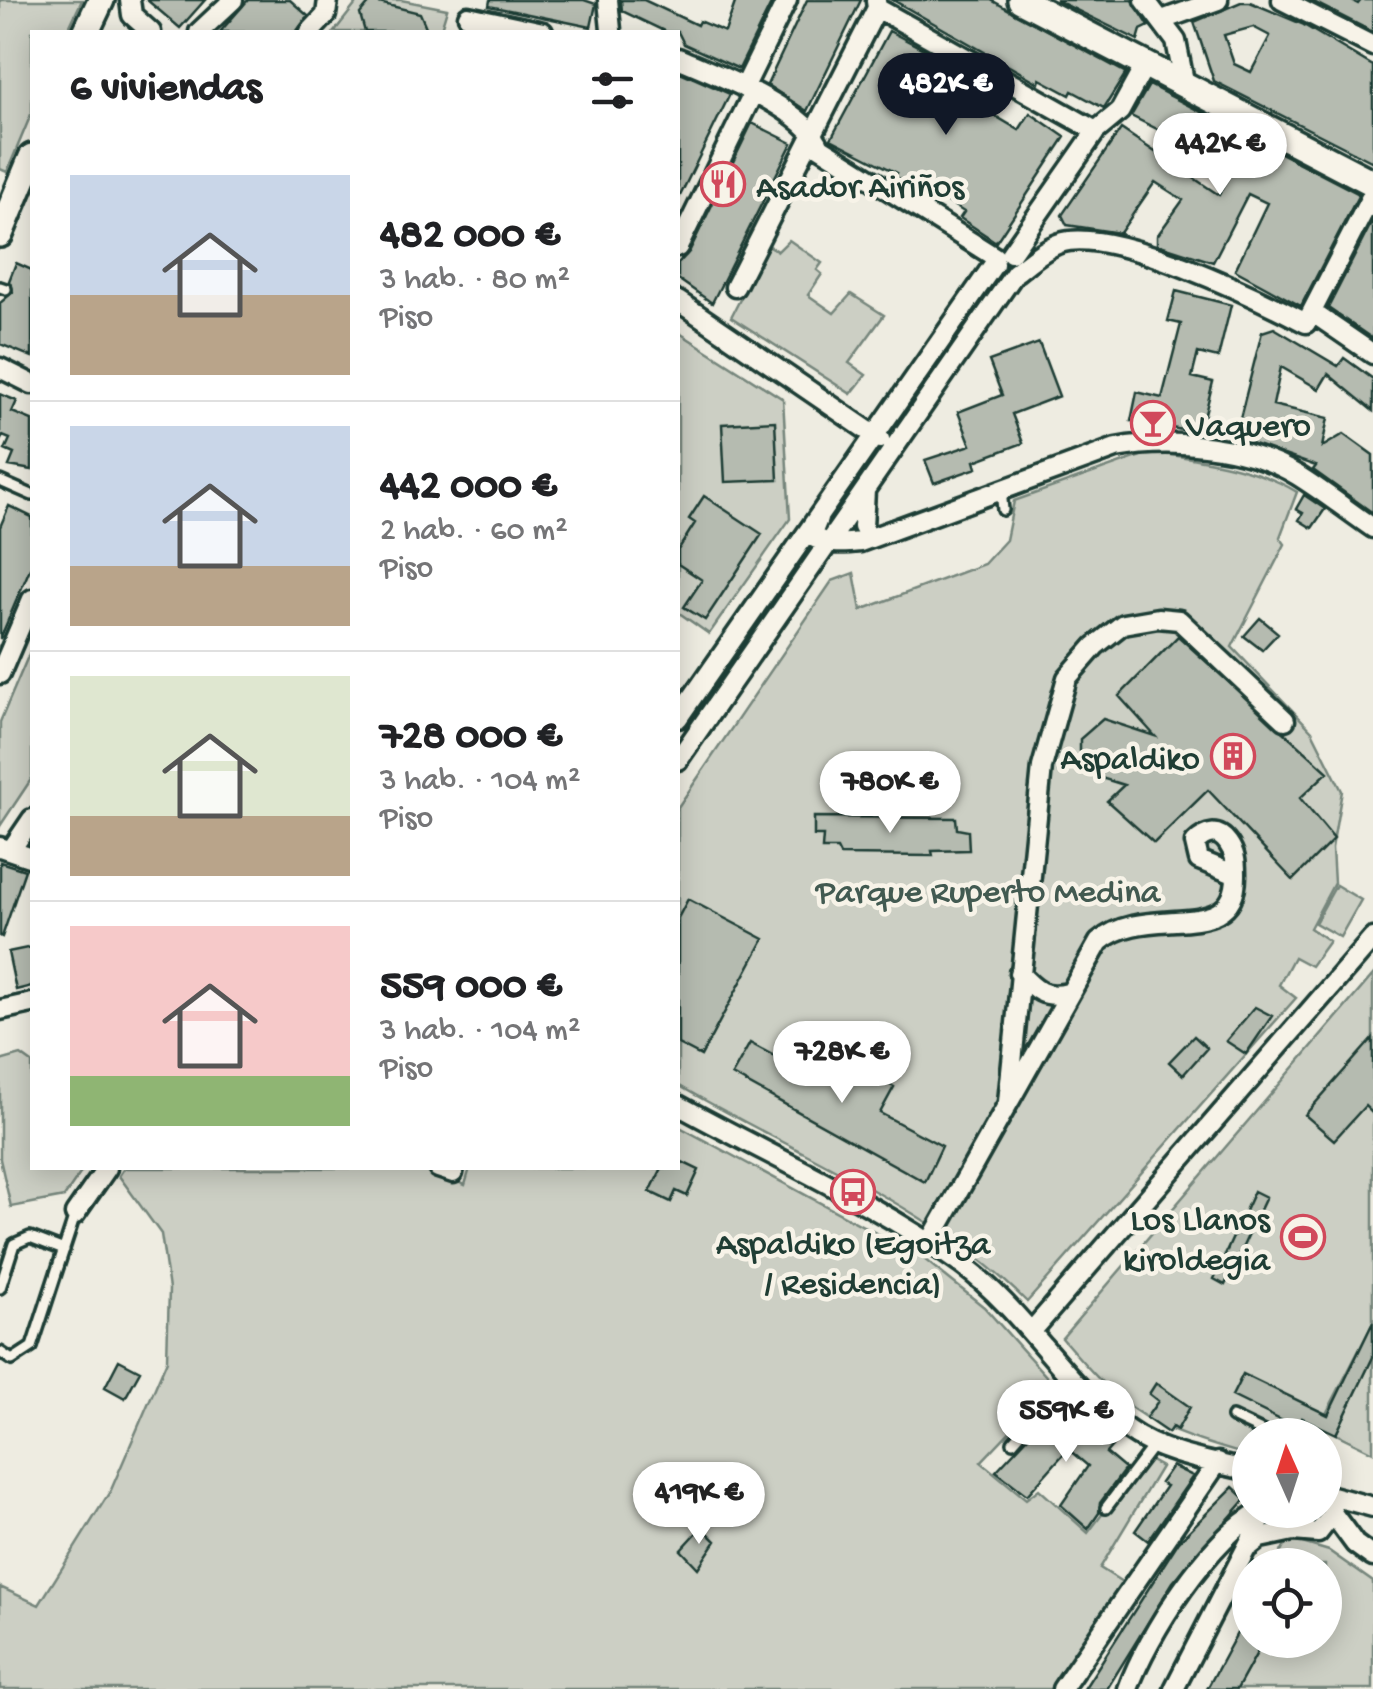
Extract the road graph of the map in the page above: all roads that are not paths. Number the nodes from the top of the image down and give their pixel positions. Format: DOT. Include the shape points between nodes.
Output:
graph roads {
  1 [pos="101,0"];
  2 [pos="130,0"];
  3 [pos="232,0"];
  4 [pos="328,0"];
  5 [pos="608,0"];
  6 [pos="787,0"];
  7 [pos="1021,0"];
  8 [pos="1145,0"];
  9 [pos="1218,0"];
  10 [pos="1282,0"];
  11 [pos="876,4"];
  12 [pos="468,16"];
  13 [pos="1162,20"];
  14 [pos="87,30"];
  15 [pos="149,30"];
  16 [pos="201,30"];
  17 [pos="312,30"];
  18 [pos="534,30"];
  19 [pos="613,30"];
  20 [pos="1373,46"];
  21 [pos="680,59"];
  22 [pos="1144,65"];
  23 [pos="1185,86"];
  24 [pos="748,90"];
  25 [pos="811,130"];
  26 [pos="1096,131"];
  27 [pos="30,162"];
  28 [pos="1373,183"];
  29 [pos="1373,193"];
  30 [pos="1037,219"];
  31 [pos="0,234"];
  32 [pos="1061,242"];
  33 [pos="680,243"];
  34 [pos="1006,264"];
  35 [pos="735,287"];
  36 [pos="680,302"];
  37 [pos="1313,320"];
  38 [pos="1373,354"];
  39 [pos="0,368"];
  40 [pos="30,383"];
  41 [pos="872,434"];
  42 [pos="893,447"];
  43 [pos="0,481"];
  44 [pos="870,481"];
  45 [pos="1001,490"];
  46 [pos="30,494"];
  47 [pos="1003,510"];
  48 [pos="818,520"];
  49 [pos="1373,528"];
  50 [pos="869,538"];
  51 [pos="829,542"];
  52 [pos="30,604"];
  53 [pos="0,674"];
  54 [pos="680,716"];
  55 [pos="1285,720"];
  56 [pos="680,721"];
  57 [pos="681,755"];
  58 [pos="30,821"];
  59 [pos="6,849"];
  60 [pos="30,857"];
  61 [pos="1236,876"];
  62 [pos="1373,938"];
  63 [pos="1019,973"];
  64 [pos="1068,993"];
  65 [pos="30,1003"];
  66 [pos="0,1010"];
  67 [pos="1008,1102"];
  68 [pos="680,1107"];
  69 [pos="106,1170"];
  70 [pos="75,1214"];
  71 [pos="930,1242"];
  72 [pos="64,1250"];
  73 [pos="0,1288"];
  74 [pos="1038,1326"];
  75 [pos="0,1352"];
  76 [pos="1071,1376"];
  77 [pos="1013,1442"];
  78 [pos="1155,1444"];
  79 [pos="1218,1462"];
  80 [pos="1232,1466"];
  81 [pos="1342,1504"];
  82 [pos="1370,1506"];
  83 [pos="1106,1508"];
  84 [pos="1342,1523"];
  85 [pos="1236,1528"];
  86 [pos="1257,1528"];
  87 [pos="1292,1528"];
  88 [pos="1320,1528"];
  89 [pos="1293,1531"];
  90 [pos="1318,1533"];
  91 [pos="1355,1544"];
  92 [pos="1250,1546"];
  93 [pos="1373,1557"];
  94 [pos="1062,1689"];
  95 [pos="1128,1689"];
  96 [pos="1174,1689"];
  1 -- 14 [label="street"];
  2 -- 15 [label="street" via="132,15"];
  3 -- 16 [label="street"];
  4 -- 17 [label="street" via="326,15"];
  5 -- 19 [label="street"];
  6 -- 24 [label="street"];
  7 -- 22 [label="street"];
  8 -- 13 [label="street"];
  9 -- 13 [label="street"];
  10 -- 20 [label="street"];
  11 -- 25 [label="street"];
  11 -- 26 [label="street"];
  12 -- 18 [label="street"];
  13 -- 23 [label="street" via="1176,41"];
  21 -- 24 [label="street"];
  22 -- 23 [label="street"];
  22 -- 26 [label="street" via="1120,110"];
  23 -- 28 [label="street"];
  24 -- 25 [label="street"];
  24 -- 33 [label="street"];
  25 -- 34 [label="street" via="820,147"];
  25 -- 35 [label="street"];
  26 -- 30 [label="street"];
  27 -- 31 [label="street"];
  29 -- 37 [label="street"];
  30 -- 32 [label="street"];
  30 -- 34 [label="street"];
  32 -- 34 [label="street"];
  32 -- 37 [label="street" via="1179,263"];
  34 -- 41 [label="street"];
  34 -- 42 [label="street" via="1000,292"];
  36 -- 41 [label="street"];
  37 -- 38 [label="street"];
  39 -- 40 [label="street"];
  41 -- 42 [label="street"];
  41 -- 48 [label="street"];
  42 -- 44 [label="street"];
  43 -- 46 [label="lane"];
  44 -- 50 [label="street" via="863,527"];
  44 -- 51 [label="street"];
  45 -- 47 [label="lane"];
  45 -- 49 [label="street" via="1150,442 1208,448 1294,473"];
  45 -- 50 [label="street"];
  48 -- 51 [label="street" via="812,536"];
  48 -- 54 [label="street"];
  50 -- 51 [label="street"];
  51 -- 57 [label="street"];
  52 -- 53 [label="street"];
  55 -- 63 [label="street" via="1178,620 1123,624 1096,646 1067,678 1042,767"];
  56 -- 57 [label="street" via="686,727"];
  58 -- 59 [label="street"];
  59 -- 60 [label="street"];
  61 -- 64 [label="street" via="1236,891 1216,916 1144,921 1111,931"];
  62 -- 74 [label="street"];
  63 -- 64 [label="street" via="1037,992"];
  63 -- 67 [label="street"];
  64 -- 67 [label="street"];
  65 -- 66 [label="street"];
  67 -- 71 [label="street"];
  68 -- 71 [label="street"];
  69 -- 70 [label="street"];
  70 -- 72 [label="lane"];
  71 -- 74 [label="street" via="1014,1314"];
  72 -- 73 [label="lane" via="30,1237 14,1244"];
  72 -- 75 [label="lane" via="32,1347 12,1360"];
  74 -- 76 [label="street"];
  76 -- 77 [label="lane"];
  76 -- 78 [label="street" via="1117,1421"];
  78 -- 79 [label="street"];
  78 -- 83 [label="lane"];
  79 -- 80 [label="street"];
  79 -- 94 [label="street"];
  81 -- 82 [label="street"];
  84 -- 91 [label="street"];
  85 -- 95 [label="street" via="1209,1556 1137,1664"];
  86 -- 92 [label="street"];
  87 -- 89 [label="street"];
  88 -- 90 [label="street"];
  89 -- 90 [label="street"];
  89 -- 92 [label="street"];
  90 -- 91 [label="street"];
  91 -- 93 [label="street"];
  92 -- 96 [label="street"];
}
